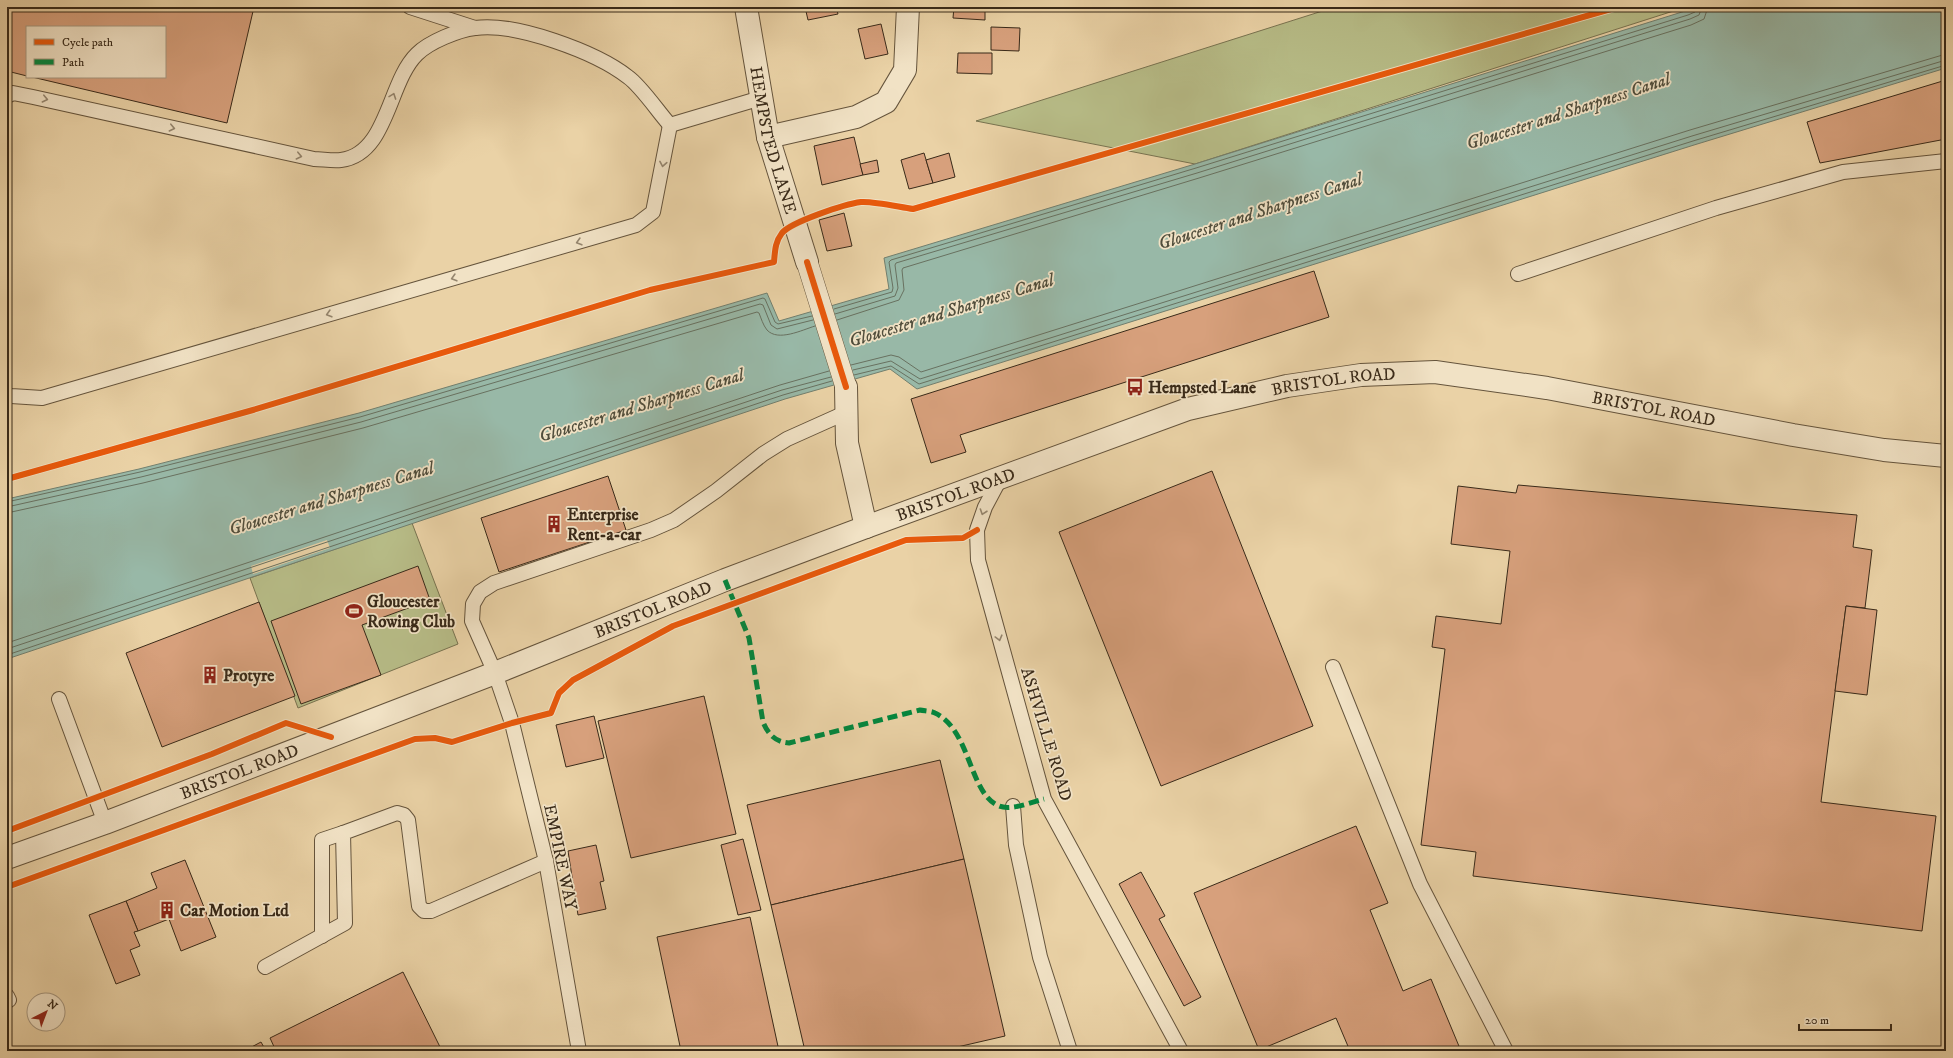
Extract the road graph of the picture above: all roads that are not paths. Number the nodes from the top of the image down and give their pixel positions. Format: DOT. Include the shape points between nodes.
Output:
graph roads {
  1 [pos="410,7"];
  2 [pos="746,7"];
  3 [pos="908,7"];
  4 [pos="475,28"];
  5 [pos="9,94"];
  6 [pos="761,98"];
  7 [pos="670,125"];
  8 [pos="768,136"];
  9 [pos="1946,161"];
  10 [pos="810,269"];
  11 [pos="1518,274"];
  12 [pos="845,384"];
  13 [pos="7,395"];
  14 [pos="845,413"];
  15 [pos="1946,456"];
  16 [pos="1001,477"];
  17 [pos="866,527"];
  18 [pos="1333,667"];
  19 [pos="495,673"];
  20 [pos="59,699"];
  21 [pos="1013,806"];
  22 [pos="105,823"];
  23 [pos="343,833"];
  24 [pos="7,858"];
  25 [pos="546,861"];
  26 [pos="322,936"];
  27 [pos="265,967"];
  28 [pos="579,1051"];
  29 [pos="1070,1051"];
  30 [pos="1181,1051"];
  31 [pos="1506,1051"];
  1 -- 4 [label="lane"];
  2 -- 6 [label="street, HEMPSTED LANE"];
  3 -- 8 [label="street" via="905,70 886,102 856,117"];
  5 -- 4 [label="lane, one-way" via="314,159 341,160 363,152 377,134 399,81 417,54 444,37"];
  4 -- 7 [label="lane" via="508,29 553,40 596,58 629,77"];
  6 -- 7 [label="lane"];
  6 -- 8 [label="street, HEMPSTED LANE"];
  7 -- 13 [label="lane, one-way" via="653,212 636,225 42,398"];
  8 -- 10 [label="street, HEMPSTED LANE"];
  9 -- 11 [label="lane" via="1843,172 1716,208"];
  10 -- 12 [label="street, HEMPSTED LANE"];
  12 -- 14 [label="street, HEMPSTED LANE"];
  14 -- 17 [label="street, HEMPSTED LANE" via="847,443"];
  14 -- 19 [label="lane, EMPIRE WAY" via="787,439 763,454 716,492 674,520 494,584 480,592 473,604 472,621"];
  15 -- 16 [label="street, BRISTOL ROAD" via="1884,450 1547,388 1434,372 1361,375 1287,386 1188,409"];
  16 -- 17 [label="street, BRISTOL ROAD"];
  16 -- 30 [label="lane, ASHVILLE ROAD, one-way" via="985,507 977,530 978,560 1044,799"];
  17 -- 19 [label="street, BRISTOL ROAD" via="725,580"];
  18 -- 31 [label="lane" via="1420,884"];
  19 -- 22 [label="street, BRISTOL ROAD"];
  19 -- 25 [label="lane, EMPIRE WAY" via="512,723"];
  20 -- 22 [label="lane"];
  21 -- 29 [label="lane" via="1016,844 1040,957"];
  22 -- 24 [label="street, BRISTOL ROAD"];
  23 -- 25 [label="lane" via="398,813 404,816 408,820 419,906 424,911 432,911"];
  23 -- 26 [label="lane" via="345,922"];
  23 -- 26 [label="lane" via="322,840"];
  25 -- 28 [label="lane, EMPIRE WAY"];
  26 -- 27 [label="lane"];
}
